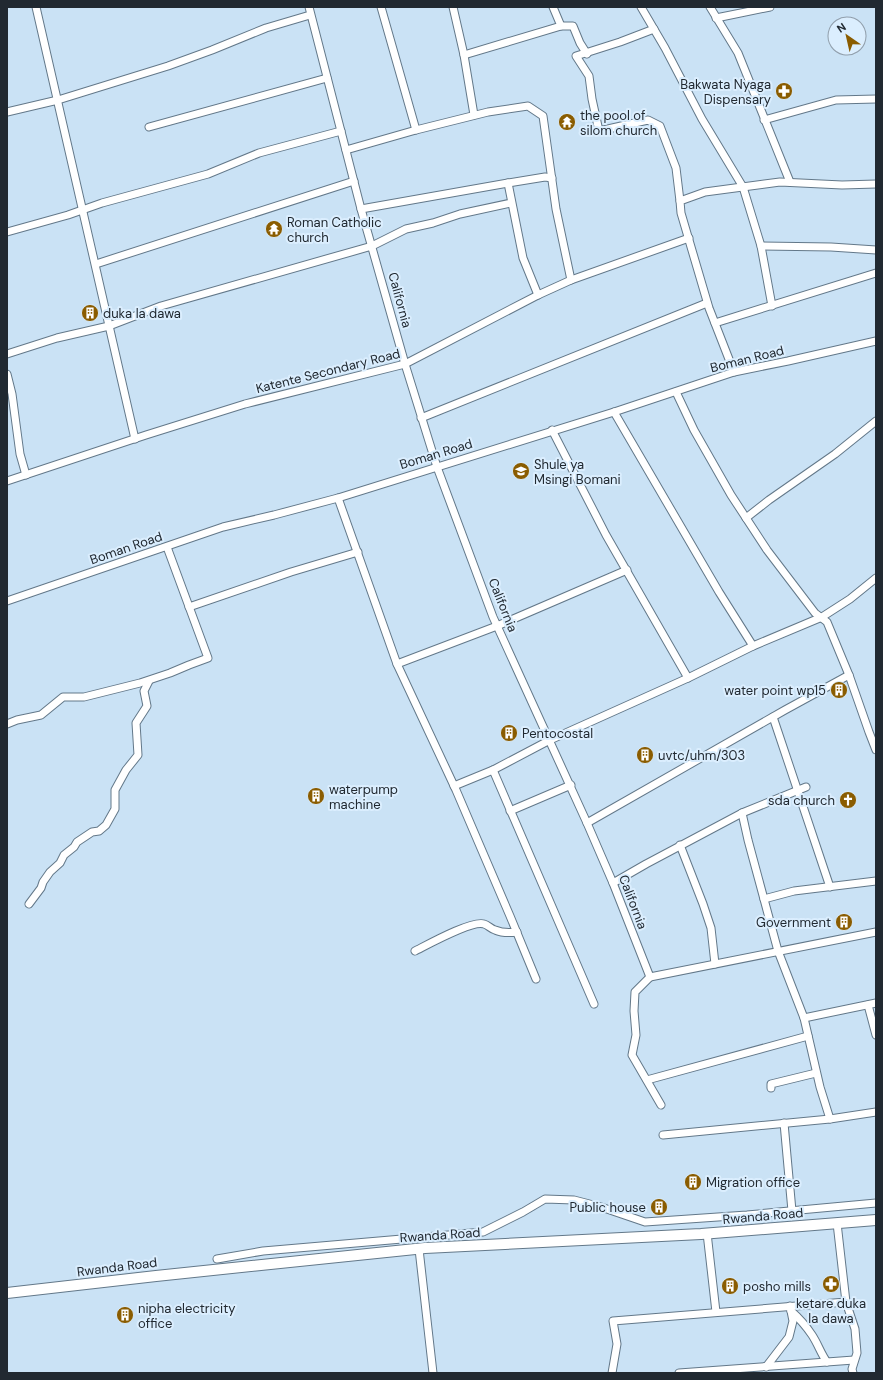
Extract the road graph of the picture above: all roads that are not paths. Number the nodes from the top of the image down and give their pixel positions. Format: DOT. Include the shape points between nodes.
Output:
graph roads {
  1 [pos="36,7"];
  2 [pos="309,7"];
  3 [pos="382,7"];
  4 [pos="453,7"];
  5 [pos="553,7"];
  6 [pos="641,7"];
  7 [pos="710,7"];
  8 [pos="770,7"];
  9 [pos="310,15"];
  10 [pos="716,18"];
  11 [pos="561,26"];
  12 [pos="654,29"];
  13 [pos="587,54"];
  14 [pos="464,55"];
  15 [pos="327,78"];
  16 [pos="58,100"];
  17 [pos="876,100"];
  18 [pos="7,112"];
  19 [pos="474,115"];
  20 [pos="764,120"];
  21 [pos="149,127"];
  22 [pos="416,130"];
  23 [pos="341,131"];
  24 [pos="346,150"];
  25 [pos="552,178"];
  26 [pos="354,181"];
  27 [pos="508,182"];
  28 [pos="790,182"];
  29 [pos="876,184"];
  30 [pos="743,187"];
  31 [pos="680,201"];
  32 [pos="511,203"];
  33 [pos="361,209"];
  34 [pos="83,210"];
  35 [pos="7,232"];
  36 [pos="689,238"];
  37 [pos="372,246"];
  38 [pos="760,246"];
  39 [pos="876,250"];
  40 [pos="96,264"];
  41 [pos="876,273"];
  42 [pos="572,280"];
  43 [pos="538,295"];
  44 [pos="707,303"];
  45 [pos="772,306"];
  46 [pos="715,323"];
  47 [pos="109,326"];
  48 [pos="876,341"];
  49 [pos="7,354"];
  50 [pos="405,364"];
  51 [pos="734,372"];
  52 [pos="7,374"];
  53 [pos="676,392"];
  54 [pos="614,412"];
  55 [pos="422,418"];
  56 [pos="876,421"];
  57 [pos="552,430"];
  58 [pos="135,439"];
  59 [pos="437,467"];
  60 [pos="26,475"];
  61 [pos="7,481"];
  62 [pos="338,498"];
  63 [pos="746,518"];
  64 [pos="167,547"];
  65 [pos="358,552"];
  66 [pos="626,570"];
  67 [pos="876,578"];
  68 [pos="7,601"];
  69 [pos="189,608"];
  70 [pos="822,617"];
  71 [pos="497,626"];
  72 [pos="753,646"];
  73 [pos="397,664"];
  74 [pos="849,675"];
  75 [pos="688,678"];
  76 [pos="149,681"];
  77 [pos="773,717"];
  78 [pos="7,724"];
  79 [pos="550,740"];
  80 [pos="876,750"];
  81 [pos="493,770"];
  82 [pos="571,785"];
  83 [pos="454,786"];
  84 [pos="806,786"];
  85 [pos="797,790"];
  86 [pos="510,811"];
  87 [pos="742,813"];
  88 [pos="587,823"];
  89 [pos="680,846"];
  90 [pos="876,882"];
  91 [pos="613,883"];
  92 [pos="830,887"];
  93 [pos="764,900"];
  94 [pos="28,904"];
  95 [pos="517,932"];
  96 [pos="876,932"];
  97 [pos="415,951"];
  98 [pos="778,951"];
  99 [pos="714,964"];
  100 [pos="650,977"];
  101 [pos="536,979"];
  102 [pos="876,1003"];
  103 [pos="594,1004"];
  104 [pos="868,1005"];
  105 [pos="804,1018"];
  106 [pos="876,1035"];
  107 [pos="808,1036"];
  108 [pos="816,1073"];
  109 [pos="647,1080"];
  110 [pos="771,1088"];
  111 [pos="661,1105"];
  112 [pos="876,1112"];
  113 [pos="830,1119"];
  114 [pos="784,1123"];
  115 [pos="663,1135"];
  116 [pos="876,1203"];
  117 [pos="792,1211"];
  118 [pos="876,1220"];
  119 [pos="836,1223"];
  120 [pos="707,1233"];
  121 [pos="419,1249"];
  122 [pos="217,1259"];
  123 [pos="7,1293"];
  124 [pos="846,1302"];
  125 [pos="791,1308"];
  126 [pos="716,1312"];
  127 [pos="854,1360"];
  128 [pos="828,1362"];
  129 [pos="766,1367"];
  130 [pos="708,1372"];
  131 [pos="433,1373"];
  132 [pos="612,1373"];
  133 [pos="679,1373"];
  134 [pos="853,1373"];
  1 -- 16 [label="street"];
  2 -- 9 [label="street, California"];
  3 -- 22 [label="street"];
  4 -- 14 [label="street"];
  5 -- 11 [label="street"];
  6 -- 12 [label="street"];
  7 -- 10 [label="street"];
  8 -- 10 [label="street"];
  9 -- 15 [label="street, California"];
  9 -- 16 [label="street" via="266,28 168,66"];
  10 -- 20 [label="street" via="738,53"];
  11 -- 13 [label="street" via="574,26"];
  11 -- 14 [label="street"];
  12 -- 13 [label="street"];
  12 -- 30 [label="street" via="702,119"];
  13 -- 31 [label="street" via="576,56 589,76 599,131 648,120 660,126 676,168"];
  14 -- 19 [label="street"];
  15 -- 21 [label="street"];
  15 -- 23 [label="street, California"];
  16 -- 18 [label="street"];
  16 -- 34 [label="street"];
  17 -- 20 [label="street" via="836,100"];
  19 -- 22 [label="street"];
  19 -- 25 [label="street" via="528,106 543,116"];
  20 -- 28 [label="street"];
  22 -- 24 [label="street"];
  23 -- 24 [label="street, California"];
  23 -- 34 [label="street" via="259,153 208,174 102,202"];
  24 -- 26 [label="street, California"];
  25 -- 27 [label="street"];
  25 -- 42 [label="street" via="556,209"];
  26 -- 33 [label="street, California"];
  26 -- 40 [label="street"];
  27 -- 32 [label="street"];
  27 -- 33 [label="street"];
  28 -- 29 [label="street"];
  28 -- 30 [label="street"];
  30 -- 31 [label="street" via="705,192"];
  30 -- 38 [label="street"];
  31 -- 36 [label="street"];
  32 -- 37 [label="street" via="406,229"];
  32 -- 43 [label="street" via="523,258"];
  33 -- 37 [label="street, California"];
  34 -- 35 [label="street"];
  34 -- 40 [label="street"];
  36 -- 42 [label="street, Katente Secondary Road"];
  36 -- 44 [label="street"];
  37 -- 47 [label="street" via="161,306"];
  37 -- 50 [label="street, California"];
  38 -- 39 [label="street"];
  38 -- 45 [label="street"];
  40 -- 47 [label="street"];
  41 -- 45 [label="street"];
  42 -- 43 [label="street, Katente Secondary Road"];
  43 -- 50 [label="street, Katente Secondary Road"];
  44 -- 46 [label="street"];
  44 -- 55 [label="street"];
  45 -- 46 [label="street"];
  46 -- 51 [label="street"];
  47 -- 49 [label="street"];
  47 -- 58 [label="street"];
  48 -- 51 [label="street, Boman Road"];
  50 -- 55 [label="street, California"];
  50 -- 58 [label="street, Katente Secondary Road" via="245,404"];
  51 -- 53 [label="street, Boman Road"];
  52 -- 60 [label="street" via="20,454"];
  53 -- 54 [label="street, Boman Road"];
  53 -- 63 [label="street" via="694,430"];
  54 -- 57 [label="street, Boman Road"];
  54 -- 72 [label="street" via="715,586"];
  55 -- 59 [label="street, California"];
  56 -- 63 [label="street"];
  57 -- 59 [label="street, Boman Road"];
  57 -- 66 [label="street"];
  58 -- 60 [label="street, Katente Secondary Road"];
  59 -- 62 [label="street, Boman Road"];
  59 -- 71 [label="street, California"];
  60 -- 61 [label="street, Katente Secondary Road"];
  62 -- 64 [label="street, Boman Road" via="223,527"];
  62 -- 65 [label="street"];
  63 -- 70 [label="street" via="815,613"];
  64 -- 68 [label="street, Boman Road"];
  64 -- 69 [label="street"];
  65 -- 69 [label="street" via="291,572"];
  65 -- 73 [label="street"];
  66 -- 71 [label="street"];
  66 -- 75 [label="street"];
  67 -- 70 [label="street"];
  69 -- 76 [label="street" via="208,658"];
  70 -- 72 [label="street"];
  70 -- 74 [label="street" via="827,622"];
  71 -- 73 [label="street"];
  71 -- 79 [label="street, California"];
  72 -- 75 [label="street"];
  73 -- 83 [label="street"];
  74 -- 77 [label="street"];
  74 -- 80 [label="street"];
  75 -- 79 [label="street"];
  76 -- 78 [label="street" via="84,697 63,697 40,715"];
  76 -- 94 [label="street" via="144,691 148,706 136,723 138,755 115,790 115,809 106,825 77,842 64,855"];
  77 -- 85 [label="street"];
  77 -- 88 [label="street"];
  79 -- 81 [label="street"];
  79 -- 82 [label="street, California"];
  81 -- 83 [label="street"];
  81 -- 86 [label="street"];
  82 -- 86 [label="street"];
  82 -- 88 [label="street, California"];
  83 -- 95 [label="street"];
  84 -- 85 [label="street"];
  85 -- 87 [label="street"];
  85 -- 92 [label="street"];
  86 -- 103 [label="street"];
  87 -- 89 [label="street"];
  87 -- 93 [label="street"];
  88 -- 91 [label="street, California"];
  89 -- 91 [label="street"];
  89 -- 99 [label="street" via="711,928"];
  90 -- 92 [label="street"];
  91 -- 100 [label="street, California"];
  92 -- 93 [label="street" via="794,891"];
  93 -- 98 [label="street"];
  95 -- 97 [label="street" via="508,933 484,924 473,924 442,936"];
  95 -- 101 [label="street"];
  96 -- 98 [label="street"];
  98 -- 99 [label="street"];
  98 -- 105 [label="street"];
  99 -- 100 [label="street"];
  100 -- 109 [label="street" via="634,992 636,1035 632,1055"];
  102 -- 104 [label="street"];
  104 -- 105 [label="street"];
  104 -- 106 [label="street"];
  105 -- 107 [label="street"];
  107 -- 108 [label="street"];
  107 -- 109 [label="street"];
  108 -- 110 [label="street" via="771,1084"];
  108 -- 113 [label="street"];
  109 -- 111 [label="street"];
  112 -- 113 [label="street"];
  113 -- 114 [label="street"];
  114 -- 115 [label="street"];
  114 -- 117 [label="street"];
  116 -- 117 [label="street"];
  117 -- 122 [label="street" via="645,1222 574,1200 545,1199 483,1232 263,1251"];
  118 -- 119 [label="highway, Rwanda Road"];
  119 -- 120 [label="highway, Rwanda Road"];
  119 -- 124 [label="street"];
  120 -- 121 [label="highway, Rwanda Road"];
  120 -- 126 [label="street"];
  121 -- 123 [label="highway, Rwanda Road"];
  121 -- 131 [label="street"];
  124 -- 125 [label="street"];
  124 -- 127 [label="street" via="855,1329 857,1353"];
  125 -- 126 [label="street"];
  125 -- 128 [label="street"];
  125 -- 129 [label="street" via="793,1321 789,1337"];
  126 -- 132 [label="street" via="613,1321 617,1344"];
  127 -- 128 [label="street"];
  127 -- 134 [label="street"];
  128 -- 129 [label="street"];
  129 -- 130 [label="street"];
  130 -- 133 [label="street"];
}
